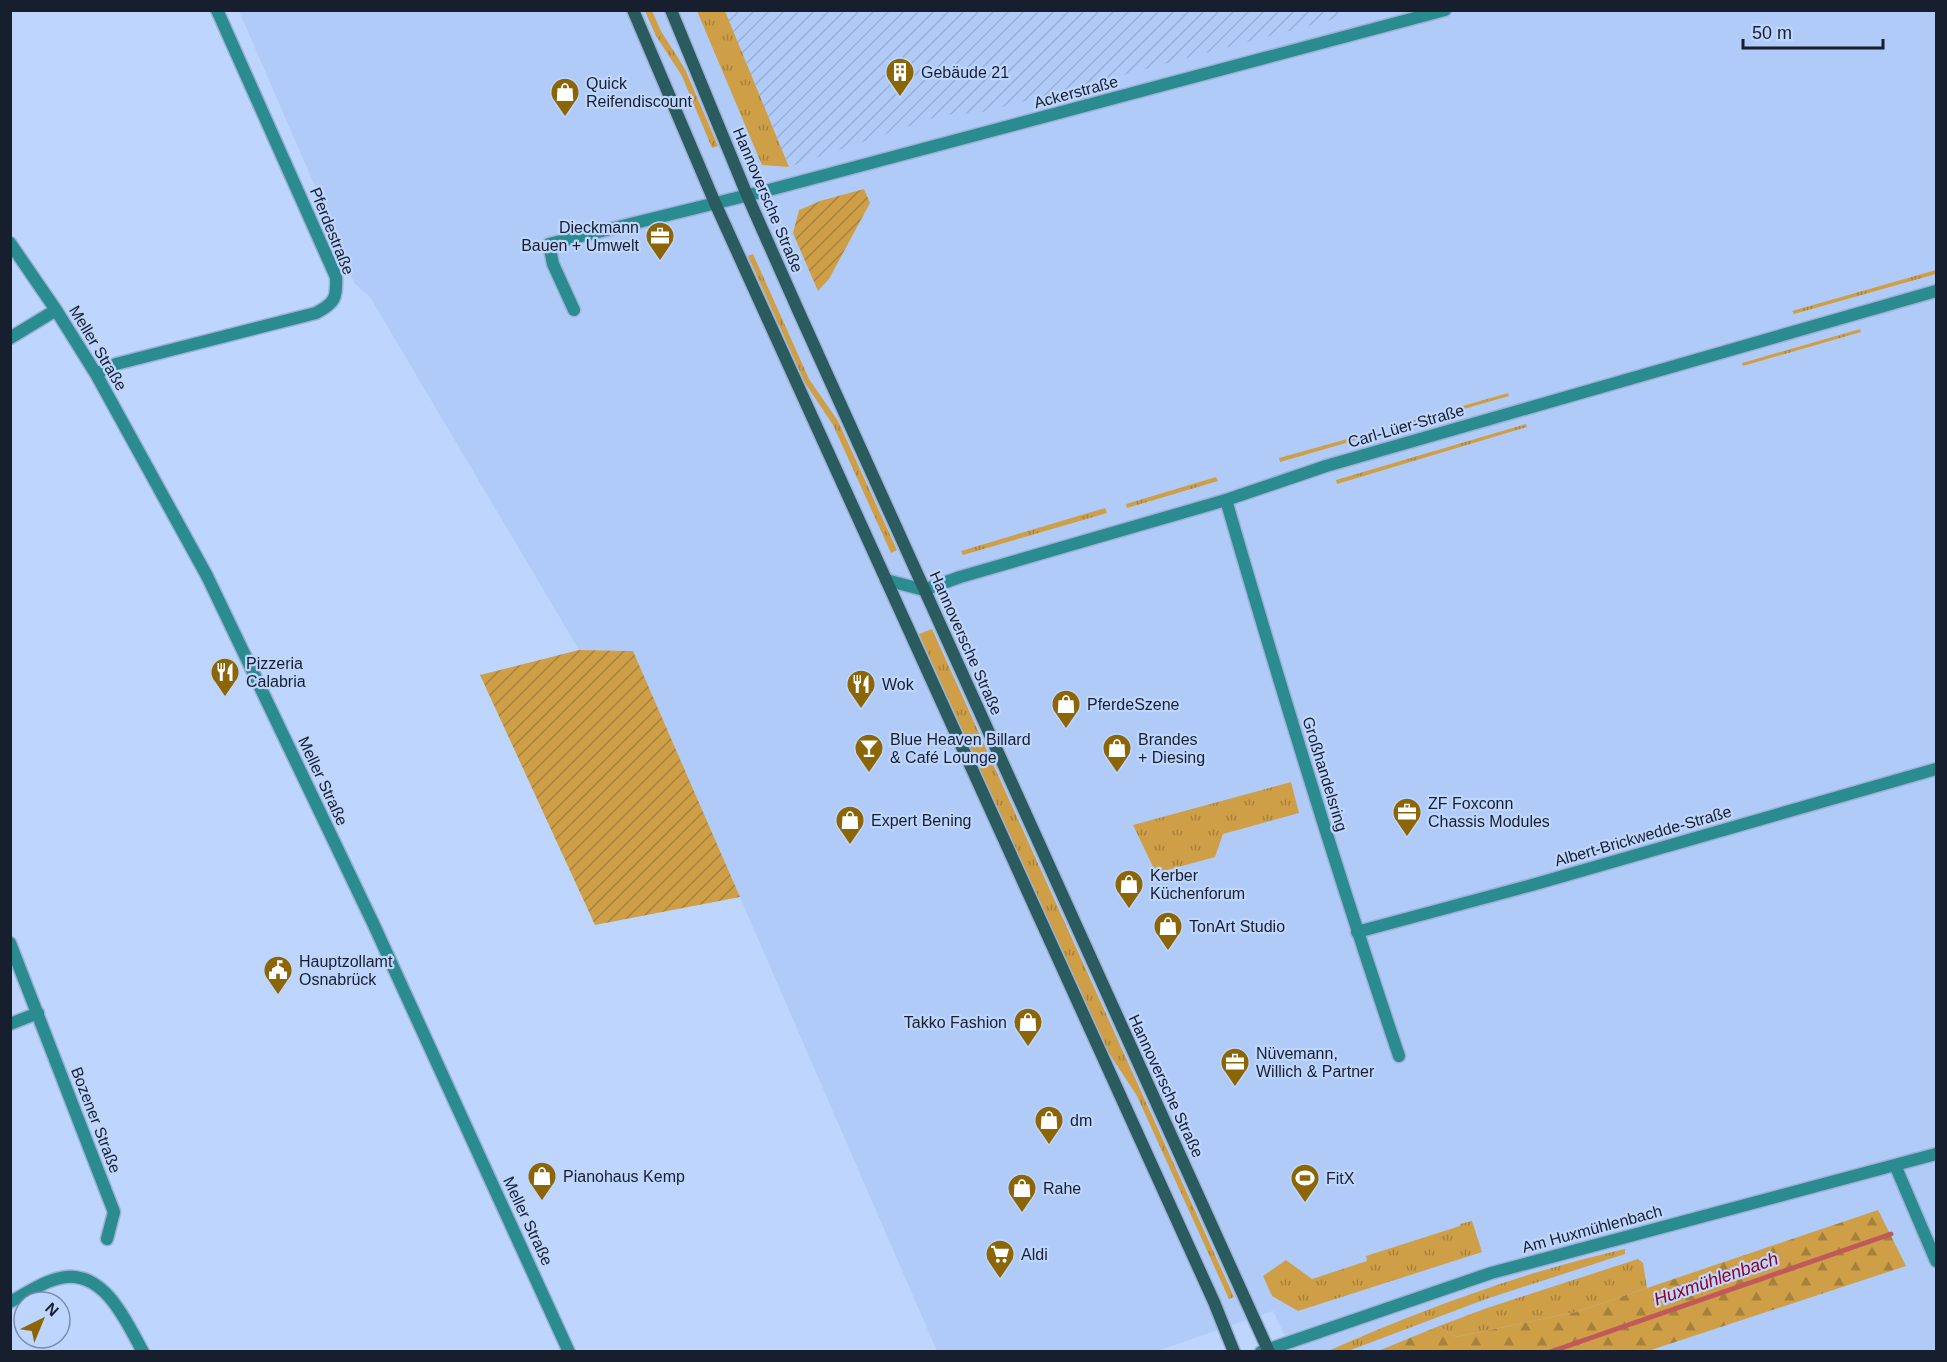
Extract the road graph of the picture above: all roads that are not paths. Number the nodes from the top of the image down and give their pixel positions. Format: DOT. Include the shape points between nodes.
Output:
graph roads {
  1 [pos="217,10"];
  2 [pos="633,10"];
  3 [pos="671,10"];
  4 [pos="1393,10"];
  5 [pos="1445,10"];
  6 [pos="1398,23"];
  7 [pos="747,195"];
  8 [pos="715,203"];
  9 [pos="10,243"];
  10 [pos="1936,291"];
  11 [pos="56,310"];
  12 [pos="574,310"];
  13 [pos="10,338"];
  14 [pos="96,374"];
  15 [pos="1226,500"];
  16 [pos="886,580"];
  17 [pos="924,590"];
  18 [pos="1936,769"];
  19 [pos="1357,932"];
  20 [pos="10,943"];
  21 [pos="38,1013"];
  22 [pos="10,1024"];
  23 [pos="1399,1056"];
  24 [pos="1936,1154"];
  25 [pos="1894,1165"];
  26 [pos="107,1239"];
  27 [pos="1936,1261"];
  28 [pos="10,1302"];
  29 [pos="1266,1351"];
  30 [pos="143,1352"];
  31 [pos="569,1352"];
  32 [pos="1234,1352"];
  1 -- 14 [label="street, Pferdestraße" via="336,277 337,294 328,307 316,313 116,364"];
  2 -- 8 [label="main road"];
  3 -- 7 [label="main road, Hannoversche Straße"];
  4 -- 6 [label="street"];
  5 -- 6 [label="street, Ackerstraße"];
  6 -- 7 [label="street, Ackerstraße"];
  7 -- 8 [label="street, Ackerstraße"];
  7 -- 17 [label="main road, Hannoversche Straße"];
  8 -- 12 [label="street" via="549,244 553,264"];
  8 -- 16 [label="main road"];
  9 -- 11 [label="street, Meller Straße"];
  10 -- 15 [label="street, Carl-Lüer-Straße" via="1326,466"];
  11 -- 13 [label="street"];
  11 -- 14 [label="street, Meller Straße"];
  14 -- 31 [label="street, Meller Straße" via="226,615"];
  15 -- 17 [label="street, Carl-Lüer-Straße"];
  15 -- 19 [label="street, Großhandelsring"];
  16 -- 17 [label="street"];
  16 -- 32 [label="main road"];
  17 -- 29 [label="main road, Hannoversche Straße"];
  18 -- 19 [label="street, Albert-Brickwedde-Straße"];
  19 -- 23 [label="street, Großhandelsring"];
  20 -- 21 [label="street, Bozener Straße"];
  21 -- 22 [label="street"];
  21 -- 26 [label="street, Bozener Straße" via="114,1212"];
  24 -- 25 [label="street, Am Huxmühlenbach"];
  25 -- 27 [label="street"];
  25 -- 29 [label="street, Am Huxmühlenbach" via="1491,1273"];
  28 -- 30 [label="street" via="46,1283 66,1277 85,1279 117,1306"];
}
